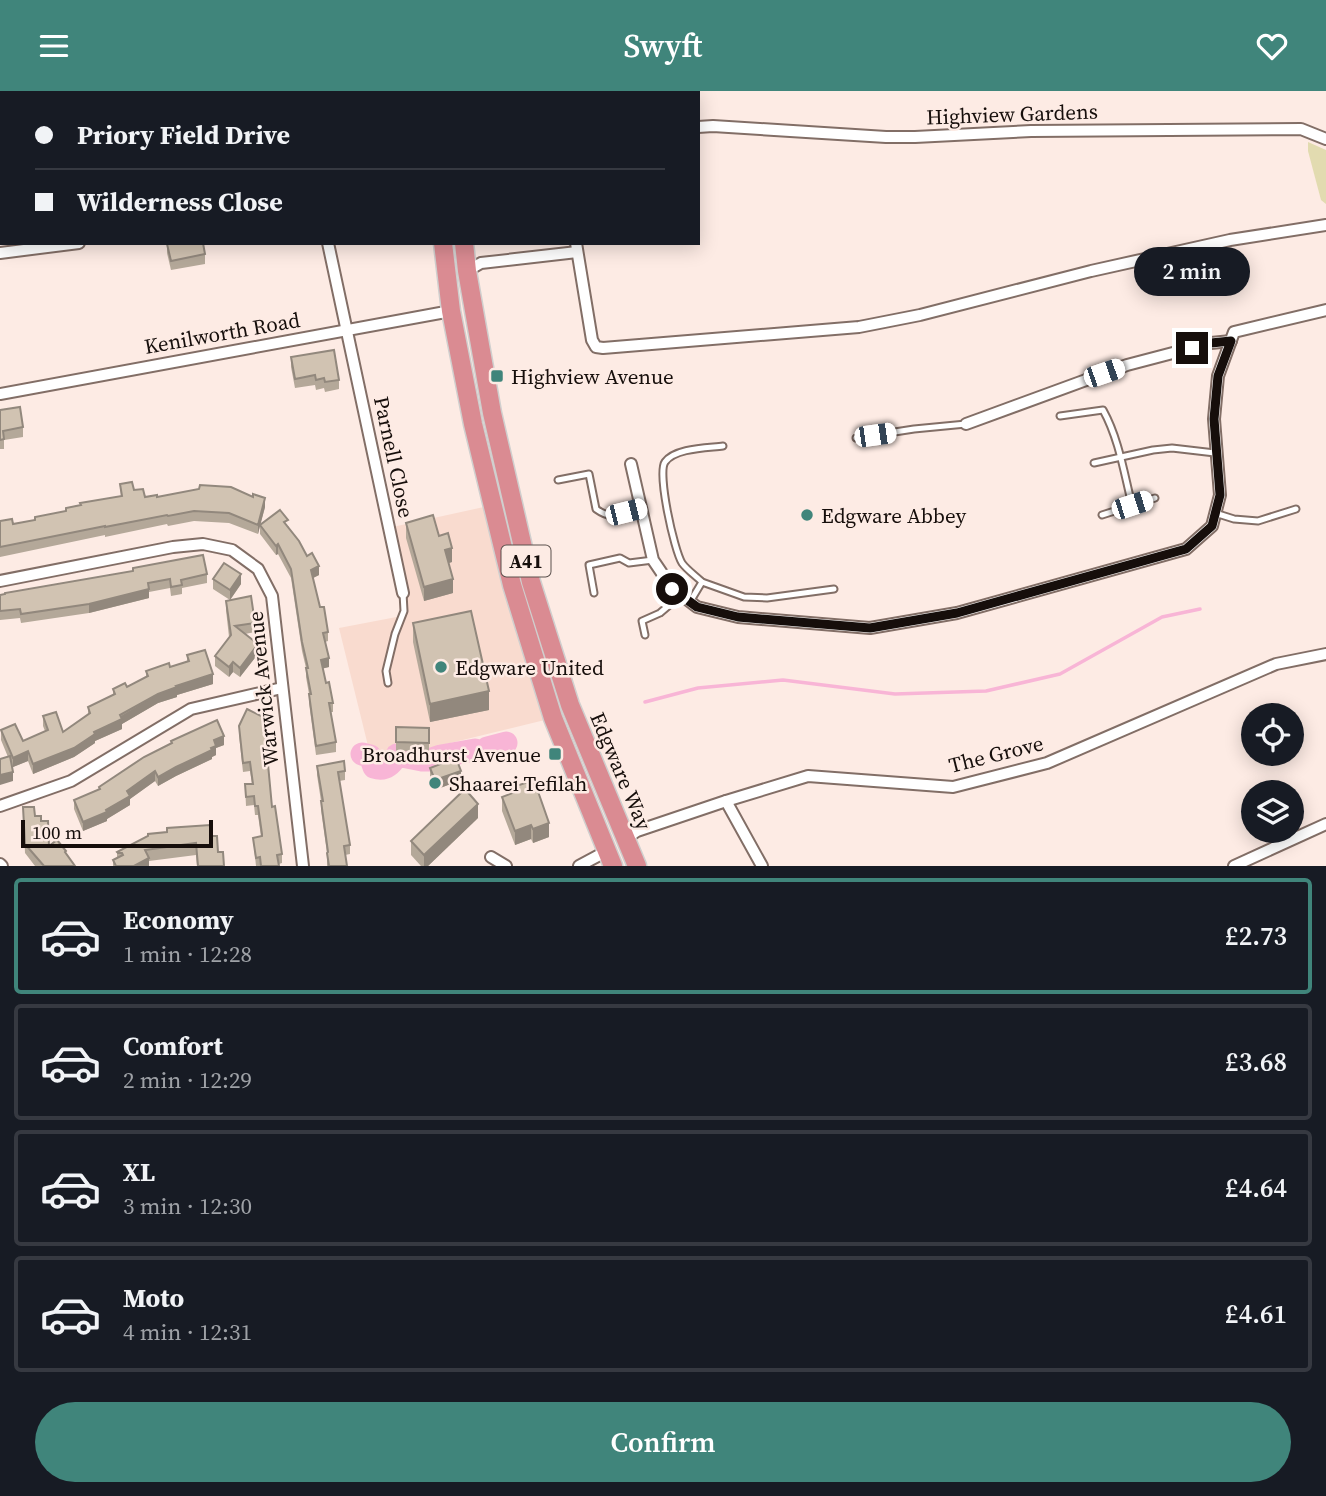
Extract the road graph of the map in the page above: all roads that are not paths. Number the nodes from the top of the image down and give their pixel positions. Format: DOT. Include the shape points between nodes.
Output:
graph roads {
  1 [pos="700,127"];
  2 [pos="1326,139"];
  3 [pos="1326,225"];
  4 [pos="63,245"];
  5 [pos="328,245"];
  6 [pos="443,245"];
  7 [pos="464,245"];
  8 [pos="577,247"];
  9 [pos="0,253"];
  10 [pos="467,271"];
  11 [pos="1326,310"];
  12 [pos="451,311"];
  13 [pos="347,330"];
  14 [pos="1231,341"];
  15 [pos="0,394"];
  16 [pos="1060,416"];
  17 [pos="967,424"];
  18 [pos="856,438"];
  19 [pos="723,446"];
  20 [pos="1217,453"];
  21 [pos="1121,457"];
  22 [pos="631,464"];
  23 [pos="1094,464"];
  24 [pos="558,480"];
  25 [pos="1155,498"];
  26 [pos="1132,505"];
  27 [pos="642,509"];
  28 [pos="1296,509"];
  29 [pos="1215,513"];
  30 [pos="1102,515"];
  31 [pos="653,560"];
  32 [pos="0,581"];
  33 [pos="702,582"];
  34 [pos="834,589"];
  35 [pos="402,593"];
  36 [pos="594,593"];
  37 [pos="685,599"];
  38 [pos="645,635"];
  39 [pos="1326,654"];
  40 [pos="388,683"];
  41 [pos="282,688"];
  42 [pos="726,801"];
  43 [pos="0,806"];
  44 [pos="1326,824"];
  45 [pos="625,839"];
  46 [pos="491,857"];
  47 [pos="610,859"];
  48 [pos="303,866"];
  49 [pos="506,866"];
  50 [pos="579,866"];
  51 [pos="637,866"];
  52 [pos="762,866"];
  53 [pos="1234,866"];
  1 -- 2 [label="street, Highview Gardens" via="886,137 1301,129"];
  3 -- 8 [label="street" via="1230,240 859,327 603,348 592,340"];
  4 -- 9 [label="street"];
  5 -- 13 [label="street, Parnell Close"];
  6 -- 12 [label="highway, Edgware Way / A41"];
  7 -- 10 [label="highway, Edgware Way / A41"];
  8 -- 10 [label="street" via="481,263"];
  10 -- 45 [label="highway, Edgware Way / A41" via="492,413 531,582 570,705"];
  11 -- 14 [label="street" via="1234,332"];
  12 -- 13 [label="street, Kenilworth Road"];
  12 -- 47 [label="highway, Edgware Way / A41" via="512,585 553,718"];
  13 -- 15 [label="street, Kenilworth Road"];
  13 -- 35 [label="street, Parnell Close"];
  14 -- 17 [label="street" via="1127,365"];
  14 -- 20 [label="street" via="1218,376"];
  16 -- 21 [label="lane" via="1103,409"];
  17 -- 18 [label="lane"];
  19 -- 33 [label="lane" via="673,455 662,469 673,541 683,565"];
  20 -- 21 [label="lane" via="1172,449"];
  20 -- 29 [label="street" via="1220,495"];
  21 -- 23 [label="lane"];
  21 -- 26 [label="lane"];
  22 -- 27 [label="street"];
  24 -- 27 [label="lane" via="589,474 596,509 605,515 615,517"];
  25 -- 26 [label="lane"];
  26 -- 30 [label="lane"];
  27 -- 31 [label="street"];
  28 -- 29 [label="lane" via="1258,521"];
  29 -- 37 [label="street" via="1212,526 1186,549 957,613 870,628 738,617 697,607"];
  31 -- 36 [label="lane" via="629,563 620,558 589,565"];
  31 -- 37 [label="street" via="672,589"];
  32 -- 41 [label="street, Warwick Avenue" via="173,547 203,544 232,550 258,569 272,596"];
  33 -- 34 [label="lane" via="744,597"];
  33 -- 37 [label="lane"];
  35 -- 40 [label="lane" via="404,611 386,671"];
  37 -- 38 [label="lane" via="642,621"];
  39 -- 42 [label="street, The Grove" via="1276,664 1048,763 953,787 807,776"];
  41 -- 43 [label="street" via="191,709 71,782"];
  41 -- 48 [label="street, Warwick Avenue"];
  42 -- 45 [label="street, The Grove"];
  42 -- 52 [label="street"];
  44 -- 53 [label="street"];
  45 -- 51 [label="highway, Edgware Way / A41"];
  46 -- 49 [label="street"];
  47 -- 50 [label="street"];
}
